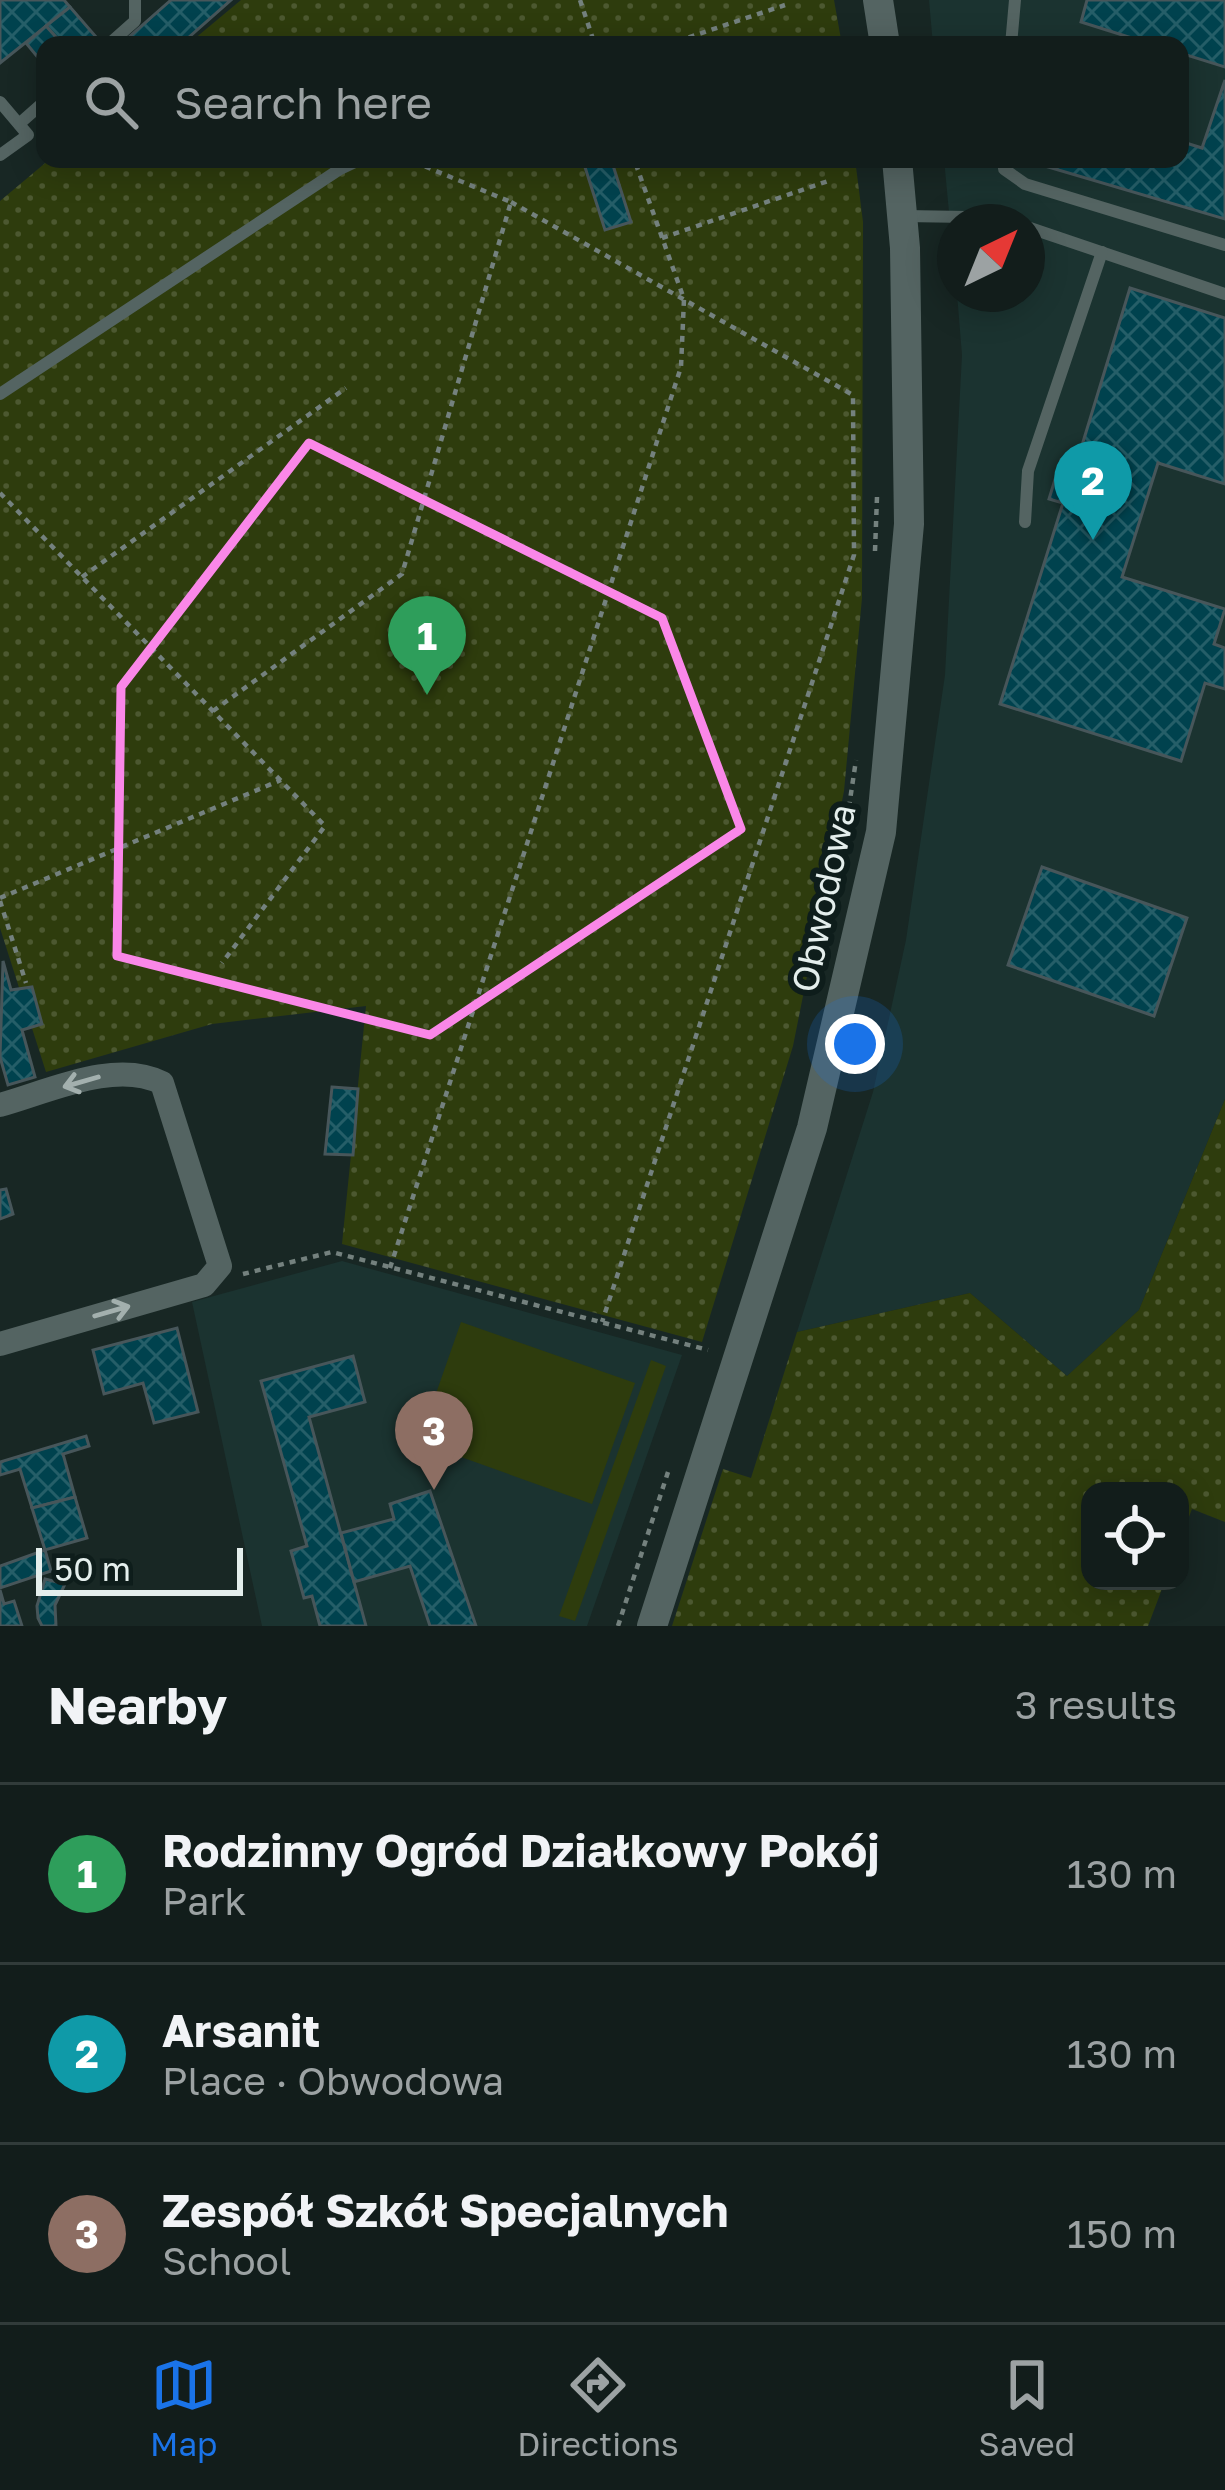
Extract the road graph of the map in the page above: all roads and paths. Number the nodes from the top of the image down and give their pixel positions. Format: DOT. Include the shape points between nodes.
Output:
graph roads {
  1 [pos="580,0"];
  2 [pos="878,0"];
  3 [pos="1016,0"];
  4 [pos="137,1"];
  5 [pos="785,5"];
  6 [pos="118,36"];
  7 [pos="592,36"];
  8 [pos="693,36"];
  9 [pos="884,36"];
  10 [pos="1012,36"];
  11 [pos="0,102"];
  12 [pos="36,109"];
  13 [pos="19,124"];
  14 [pos="0,155"];
  15 [pos="346,168"];
  16 [pos="429,168"];
  17 [pos="637,168"];
  18 [pos="898,168"];
  19 [pos="1004,168"];
  20 [pos="831,180"];
  21 [pos="511,202"];
  22 [pos="902,216"];
  23 [pos="937,217"];
  24 [pos="1045,233"];
  25 [pos="662,238"];
  26 [pos="1225,245"];
  27 [pos="1102,252"];
  28 [pos="1225,294"];
  29 [pos="683,299"];
  30 [pos="346,388"];
  31 [pos="0,394"];
  32 [pos="878,488"];
  33 [pos="0,493"];
  34 [pos="1025,522"];
  35 [pos="874,559"];
  36 [pos="82,577"];
  37 [pos="213,711"];
  38 [pos="858,745"];
  39 [pos="281,781"];
  40 [pos="839,876"];
  41 [pos="0,900"];
  42 [pos="222,963"];
  43 [pos="26,983"];
  44 [pos="0,1105"];
  45 [pos="390,1268"];
  46 [pos="215,1276"];
  47 [pos="602,1322"];
  48 [pos="0,1344"];
  49 [pos="708,1350"];
  50 [pos="674,1456"];
  51 [pos="618,1626"];
  52 [pos="652,1626"];
  1 -- 7 [label="path"];
  2 -- 9 [label="street"];
  3 -- 10 [label="lane"];
  4 -- 6 [label="lane" via="135,21"];
  5 -- 8 [label="path"];
  11 -- 13 [label="lane"];
  12 -- 13 [label="lane"];
  13 -- 14 [label="lane" via="28,135"];
  15 -- 31 [label="lane"];
  16 -- 21 [label="path"];
  17 -- 25 [label="path"];
  18 -- 22 [label="street, Obwodowa"];
  19 -- 26 [label="lane" via="1025,184"];
  20 -- 25 [label="path"];
  21 -- 29 [label="path"];
  21 -- 37 [label="path" via="402,574"];
  22 -- 23 [label="lane"];
  22 -- 52 [label="street, Obwodowa" via="909,524 881,832 812,1128"];
  24 -- 27 [label="lane"];
  25 -- 29 [label="path"];
  27 -- 28 [label="lane"];
  27 -- 34 [label="lane" via="1028,471"];
  29 -- 45 [label="path" via="681,367"];
  29 -- 47 [label="path" via="853,395 854,555"];
  30 -- 36 [label="path"];
  32 -- 35 [label="path"];
  33 -- 36 [label="path"];
  36 -- 37 [label="path"];
  37 -- 39 [label="path"];
  38 -- 40 [label="path"];
  39 -- 41 [label="path"];
  39 -- 42 [label="path" via="326,826"];
  41 -- 43 [label="path"];
  46 -- 44 [label="street, one-way" via="218,1256 162,1083 142,1073 101,1077"];
  45 -- 46 [label="path" via="332,1252"];
  45 -- 47 [label="path"];
  48 -- 46 [label="street, one-way"];
  47 -- 49 [label="path"];
  50 -- 51 [label="path"];
}
